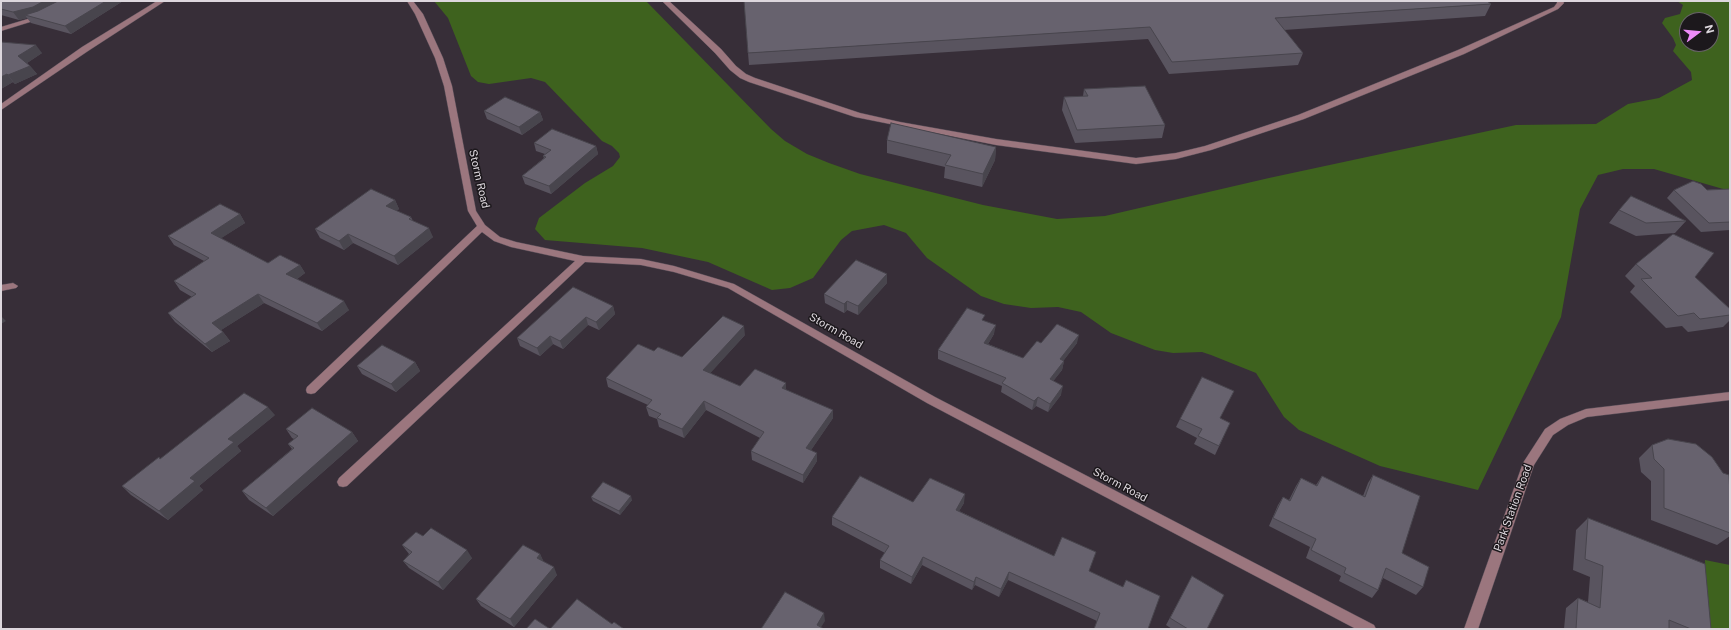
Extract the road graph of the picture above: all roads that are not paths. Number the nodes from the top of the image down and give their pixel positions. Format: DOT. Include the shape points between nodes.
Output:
graph roads {
  1 [pos="162,1"];
  2 [pos="410,1"];
  3 [pos="665,1"];
  4 [pos="1560,1"];
  5 [pos="46,14"];
  6 [pos="1,29"];
  7 [pos="1,108"];
  8 [pos="482,227"];
  9 [pos="583,259"];
  10 [pos="13,286"];
  11 [pos="1,288"];
  12 [pos="311,390"];
  13 [pos="1730,396"];
  14 [pos="343,482"];
  15 [pos="1369,629"];
  16 [pos="1471,629"];
  1 -- 7 [label="street" via="85,49"];
  2 -- 8 [label="street, Storm Road" via="419,14 436,52 448,86 472,211"];
  3 -- 4 [label="street" via="733,68 752,80 858,115 900,124 996,142 1136,161 1176,156 1208,148 1301,117 1461,52 1556,8"];
  5 -- 6 [label="street"];
  8 -- 9 [label="street, Storm Road" via="497,238 514,245"];
  8 -- 12 [label="street"];
  9 -- 14 [label="street"];
  9 -- 15 [label="street, Storm Road" via="641,262 731,286 931,400"];
  10 -- 11 [label="street"];
  13 -- 16 [label="street, Park Station Road" via="1586,413 1564,422 1549,432 1528,463"];
}
